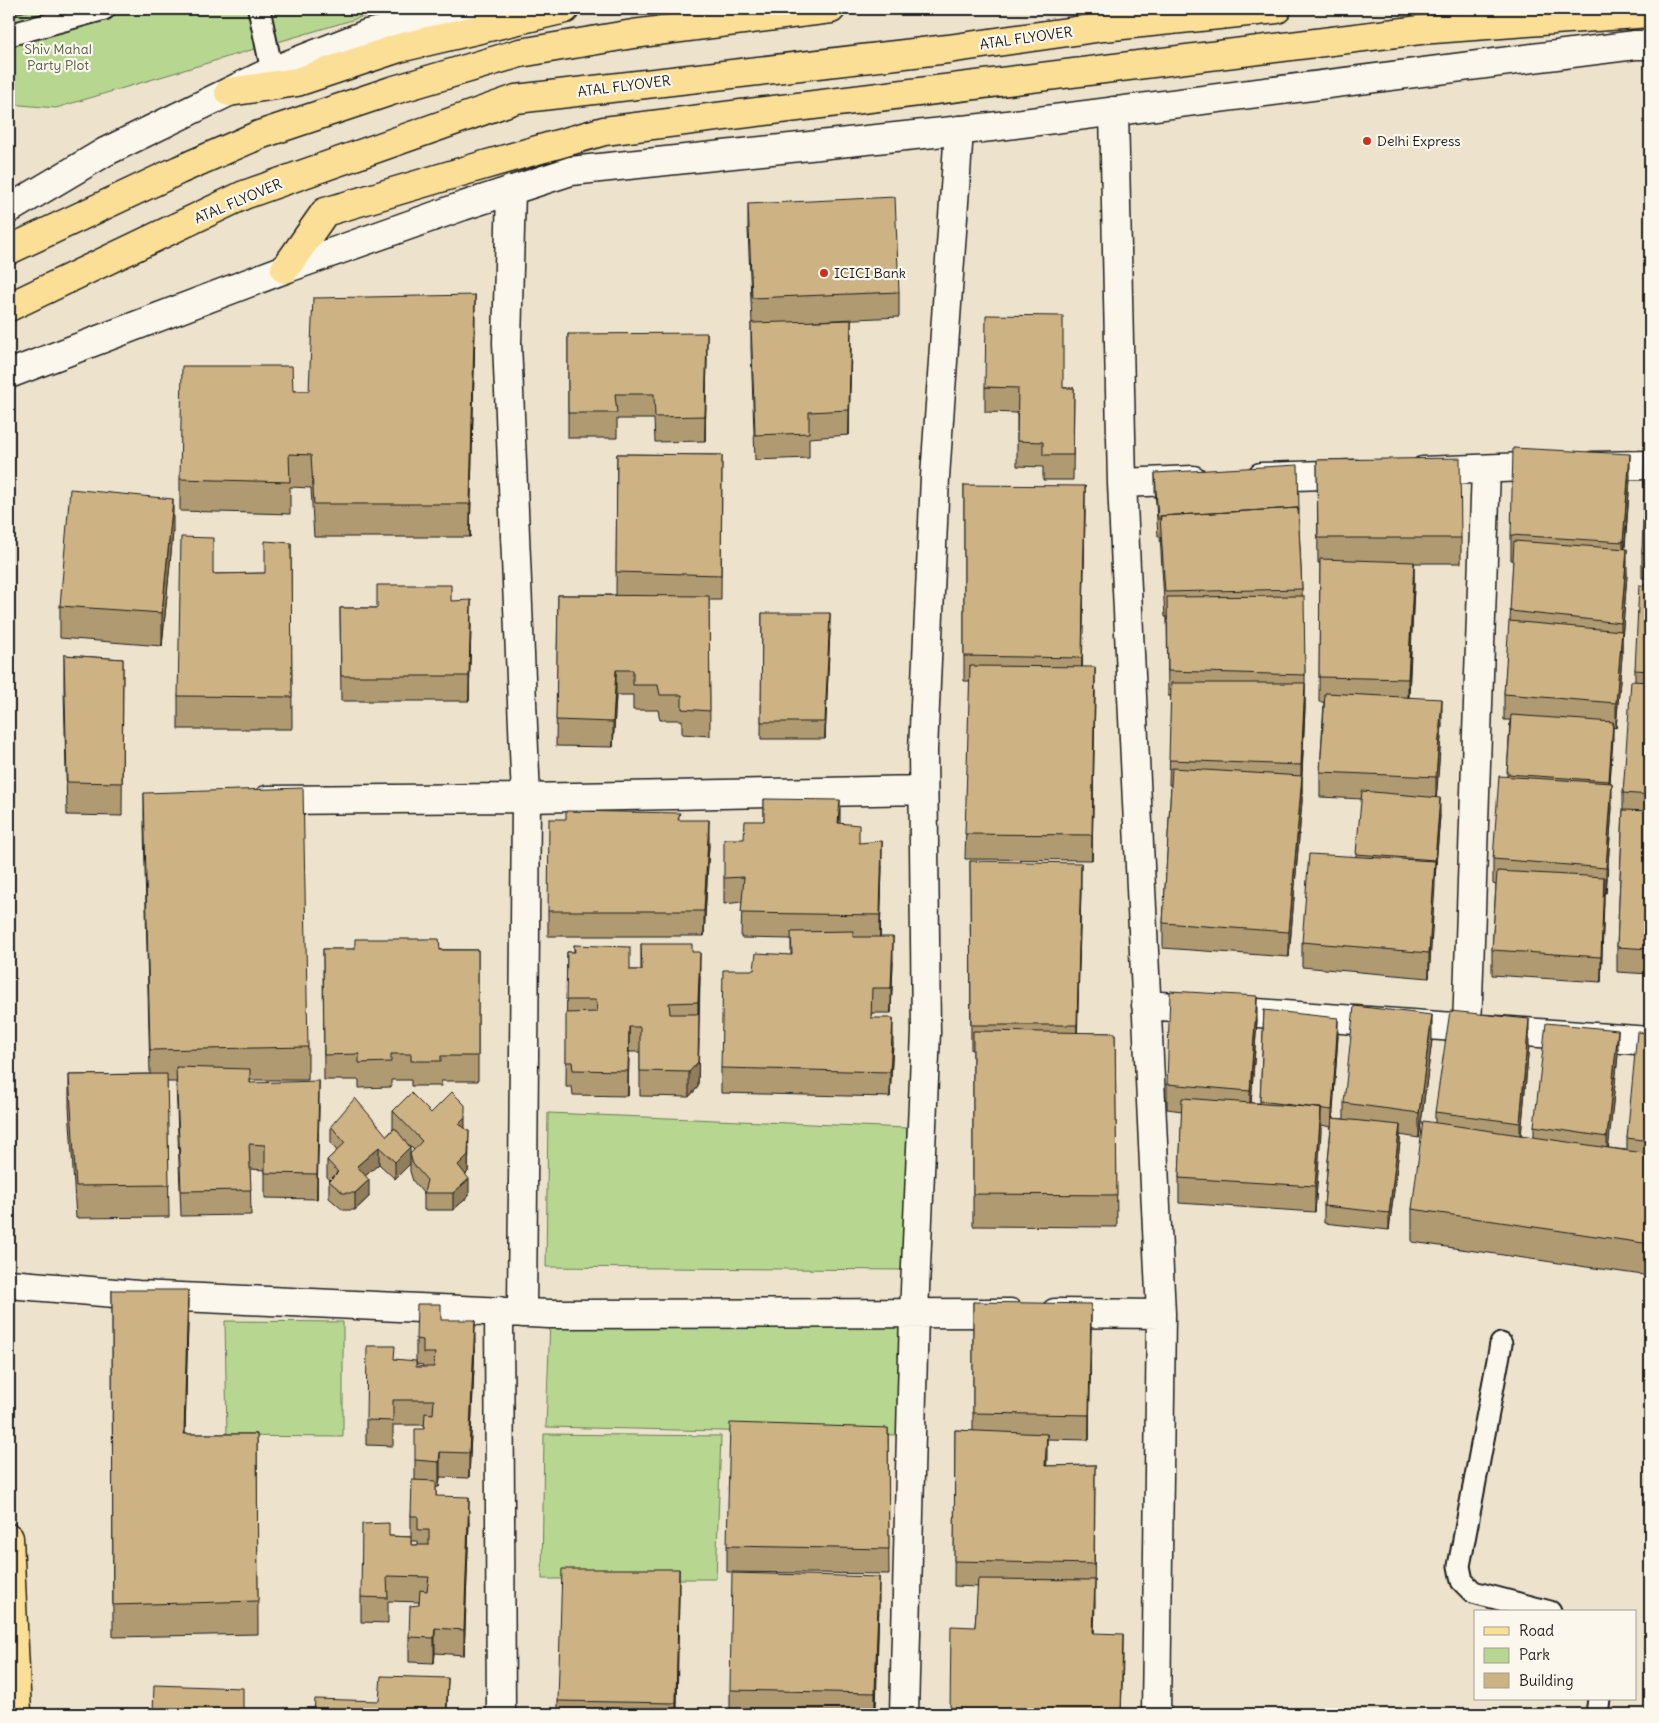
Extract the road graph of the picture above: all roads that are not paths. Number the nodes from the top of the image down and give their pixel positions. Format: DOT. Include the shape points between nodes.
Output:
graph roads {
  1 [pos="104,9"];
  2 [pos="259,9"];
  3 [pos="486,9"];
  4 [pos="565,9"];
  5 [pos="831,9"];
  6 [pos="1277,9"];
  7 [pos="1650,13"];
  8 [pos="9,35"];
  9 [pos="1650,45"];
  10 [pos="272,71"];
  11 [pos="229,92"];
  12 [pos="1114,111"];
  13 [pos="959,130"];
  14 [pos="510,190"];
  15 [pos="9,209"];
  16 [pos="9,250"];
  17 [pos="285,269"];
  18 [pos="9,307"];
  19 [pos="9,374"];
  20 [pos="1650,465"];
  21 [pos="1486,469"];
  22 [pos="1122,483"];
  23 [pos="923,790"];
  24 [pos="526,798"];
  25 [pos="238,800"];
  26 [pos="1146,1005"];
  27 [pos="1468,1028"];
  28 [pos="1650,1041"];
  29 [pos="9,1284"];
  30 [pos="510,1312"];
  31 [pos="914,1312"];
  32 [pos="1161,1314"];
  33 [pos="1501,1344"];
  34 [pos="9,1538"];
  35 [pos="1542,1610"];
  36 [pos="1599,1700"];
  37 [pos="17,1714"];
  38 [pos="501,1714"];
  39 [pos="904,1714"];
  40 [pos="1156,1714"];
  41 [pos="1597,1714"];
  1 -- 8 [label="lane"];
  2 -- 10 [label="lane"];
  3 -- 10 [label="street" via="367,34"];
  4 -- 11 [label="main road" via="399,48 297,82"];
  5 -- 16 [label="main road" via="633,34 520,53 400,88 260,134"];
  6 -- 18 [label="main road, ATAL FLYOVER" via="1102,27 948,49 516,99 244,195"];
  7 -- 17 [label="main road" via="1420,30 604,132 325,212"];
  9 -- 12 [label="street" via="1605,48"];
  10 -- 11 [label="street"];
  11 -- 15 [label="street" via="105,152"];
  12 -- 13 [label="street"];
  12 -- 22 [label="street"];
  13 -- 14 [label="street" via="571,170"];
  13 -- 23 [label="street" via="935,477"];
  14 -- 17 [label="street"];
  14 -- 24 [label="street" via="507,343"];
  17 -- 19 [label="street"];
  20 -- 21 [label="street"];
  21 -- 22 [label="street"];
  21 -- 27 [label="street"];
  22 -- 26 [label="street"];
  23 -- 24 [label="street"];
  23 -- 31 [label="street" via="926,1032"];
  24 -- 25 [label="street"];
  24 -- 30 [label="street"];
  26 -- 27 [label="street"];
  26 -- 32 [label="street"];
  27 -- 28 [label="street"];
  29 -- 30 [label="street" via="138,1295"];
  30 -- 31 [label="street"];
  30 -- 38 [label="street"];
  31 -- 32 [label="street"];
  31 -- 39 [label="street"];
  32 -- 40 [label="street"];
  33 -- 35 [label="lane" via="1460,1566 1462,1581 1474,1592"];
  34 -- 37 [label="main road"];
  36 -- 41 [label="lane"];
}
